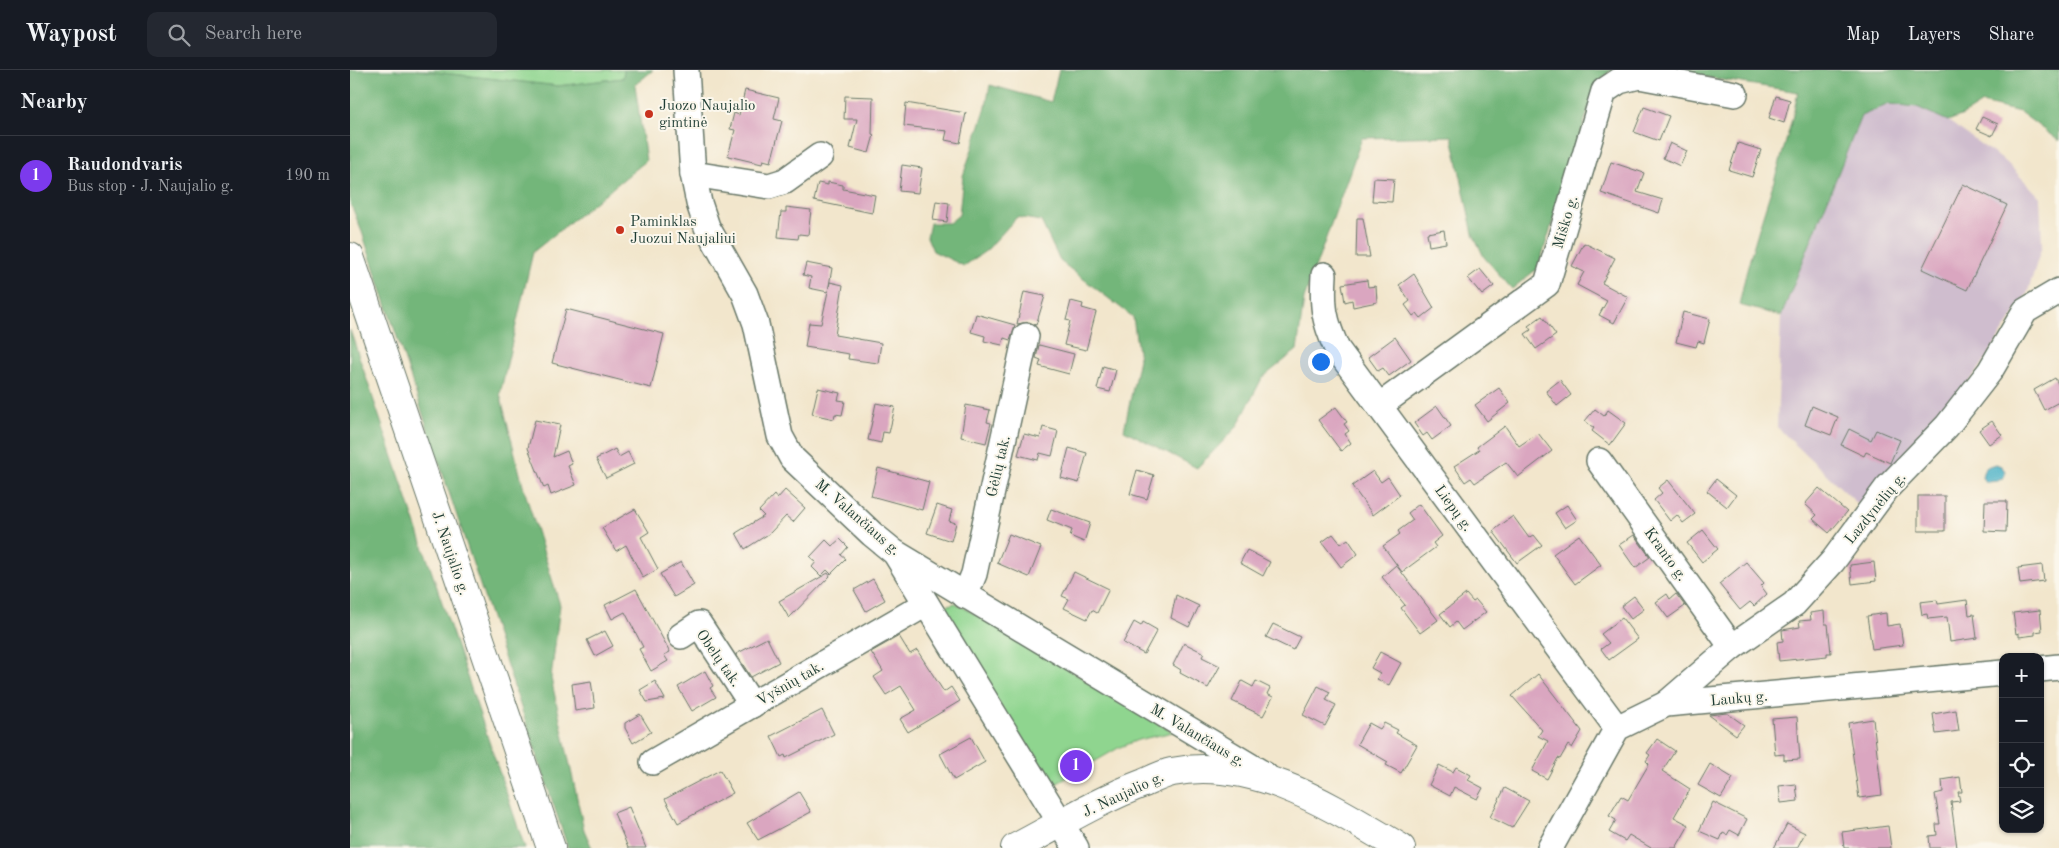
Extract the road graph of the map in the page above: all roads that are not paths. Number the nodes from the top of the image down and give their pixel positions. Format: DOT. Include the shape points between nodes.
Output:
graph roads {
  1 [pos="686,70"];
  2 [pos="1735,94"];
  3 [pos="820,156"];
  4 [pos="693,174"];
  5 [pos="350,257"];
  6 [pos="1324,276"];
  7 [pos="2059,291"];
  8 [pos="1026,336"];
  9 [pos="1379,406"];
  10 [pos="1599,461"];
  11 [pos="894,552"];
  12 [pos="965,596"];
  13 [pos="926,604"];
  14 [pos="682,636"];
  15 [pos="1732,647"];
  16 [pos="2059,667"];
  17 [pos="2044,669"];
  18 [pos="1999,673"];
  19 [pos="1666,704"];
  20 [pos="752,705"];
  21 [pos="1617,728"];
  22 [pos="653,762"];
  23 [pos="1276,782"];
  24 [pos="1062,823"];
  25 [pos="551,848"];
  26 [pos="1015,848"];
  27 [pos="1076,848"];
  28 [pos="1401,848"];
  29 [pos="1550,848"];
  1 -- 4 [label="street, M. Valančiaus g."];
  2 -- 9 [label="street, Miško g." via="1639,76 1620,81 1604,91 1546,284"];
  3 -- 4 [label="street" via="785,181 769,186"];
  4 -- 11 [label="street, M. Valančiaus g." via="706,226 745,294 756,324 780,436 792,458"];
  5 -- 25 [label="main road, J. Naujalio g."];
  6 -- 9 [label="street, Liepų g." via="1322,306 1328,330 1337,350"];
  7 -- 15 [label="street, Lazdynėlių g." via="2025,311 1990,371 1948,426 1887,488 1833,560 1794,604"];
  8 -- 12 [label="street, Gėlių tak." via="976,565"];
  9 -- 21 [label="street, Liepų g."];
  10 -- 15 [label="street, Kranto g."];
  11 -- 12 [label="street, M. Valančiaus g."];
  11 -- 13 [label="street"];
  12 -- 23 [label="street, M. Valančiaus g."];
  13 -- 20 [label="street, Vyšnių tak."];
  13 -- 24 [label="street"];
  14 -- 20 [label="street, Obelų tak." via="699,624"];
  15 -- 19 [label="street, Lazdynėlių g."];
  16 -- 17 [label="street"];
  18 -- 19 [label="street, Laukų g."];
  19 -- 21 [label="street, Laukų g."];
  20 -- 22 [label="street, Vyšnių tak."];
  21 -- 29 [label="street"];
  23 -- 24 [label="main road, J. Naujalio g." via="1220,770 1171,772 1124,790"];
  23 -- 28 [label="main road, J. Naujalio g." via="1346,816"];
  24 -- 26 [label="main road, J. Naujalio g."];
  24 -- 27 [label="street"];
}
